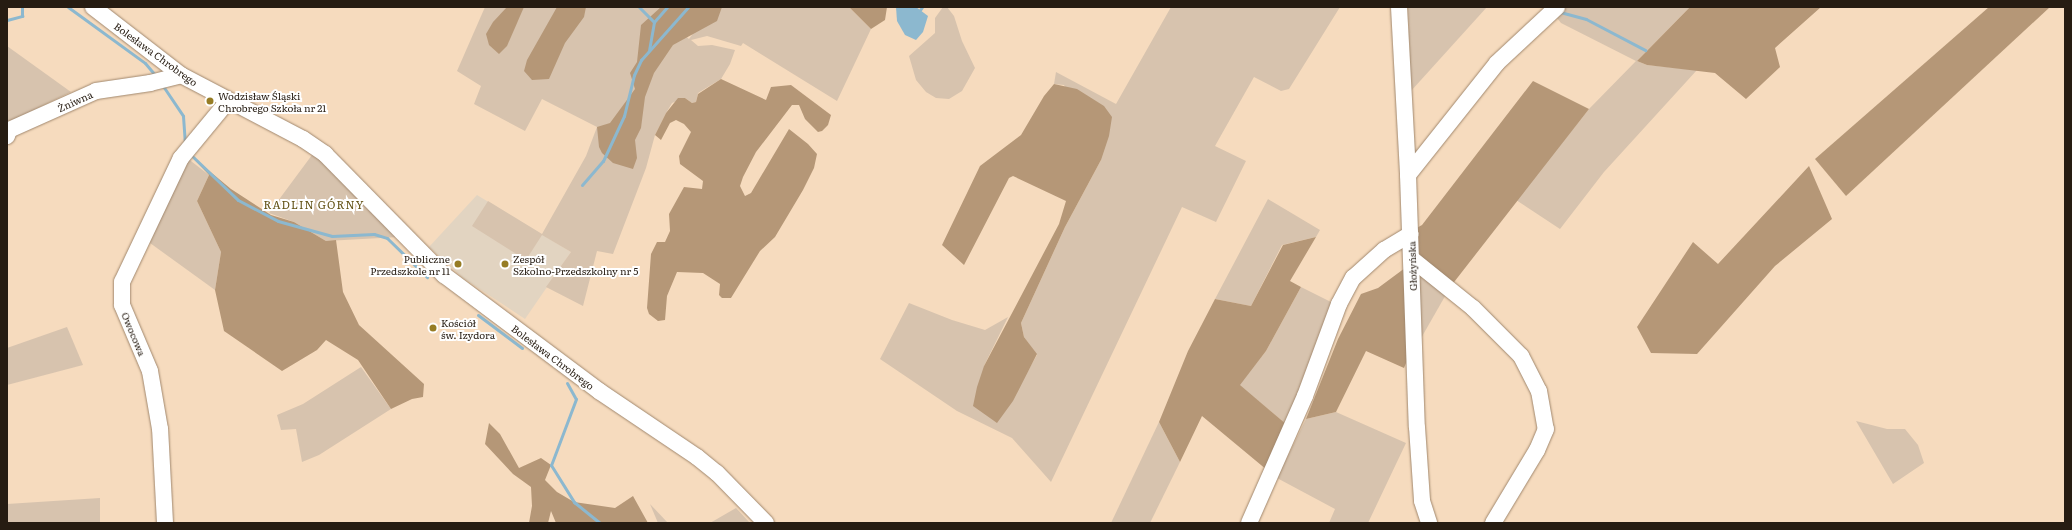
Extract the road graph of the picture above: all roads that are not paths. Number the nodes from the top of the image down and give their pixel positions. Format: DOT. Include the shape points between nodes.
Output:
graph roads {
  1 [pos="93,7"];
  2 [pos="1399,7"];
  3 [pos="1558,7"];
  4 [pos="181,75"];
  5 [pos="228,101"];
  6 [pos="7,136"];
  7 [pos="1408,175"];
  8 [pos="1411,234"];
  9 [pos="1412,259"];
  10 [pos="165,523"];
  11 [pos="766,523"];
  12 [pos="1249,523"];
  13 [pos="1429,523"];
  14 [pos="1493,523"];
  1 -- 4 [label="street, Bolesława Chrobrego"];
  2 -- 7 [label="street, Głożyńska"];
  3 -- 7 [label="street" via="1497,63"];
  4 -- 5 [label="street, Bolesława Chrobrego"];
  4 -- 6 [label="street, Żniwna" via="157,82 96,91 10,130"];
  5 -- 10 [label="street, Owocowa" via="181,158 122,282 122,305 150,371 160,429"];
  5 -- 11 [label="street, Bolesława Chrobrego" via="303,139 325,154 444,275 599,391 717,473"];
  7 -- 8 [label="street, Głożyńska"];
  8 -- 9 [label="street, Głożyńska"];
  8 -- 12 [label="street" via="1384,250 1353,278 1339,304 1305,396"];
  9 -- 13 [label="street, Głożyńska" via="1418,449 1422,501"];
  9 -- 14 [label="street" via="1473,308 1521,356 1540,391 1546,429 1538,450"];
}
